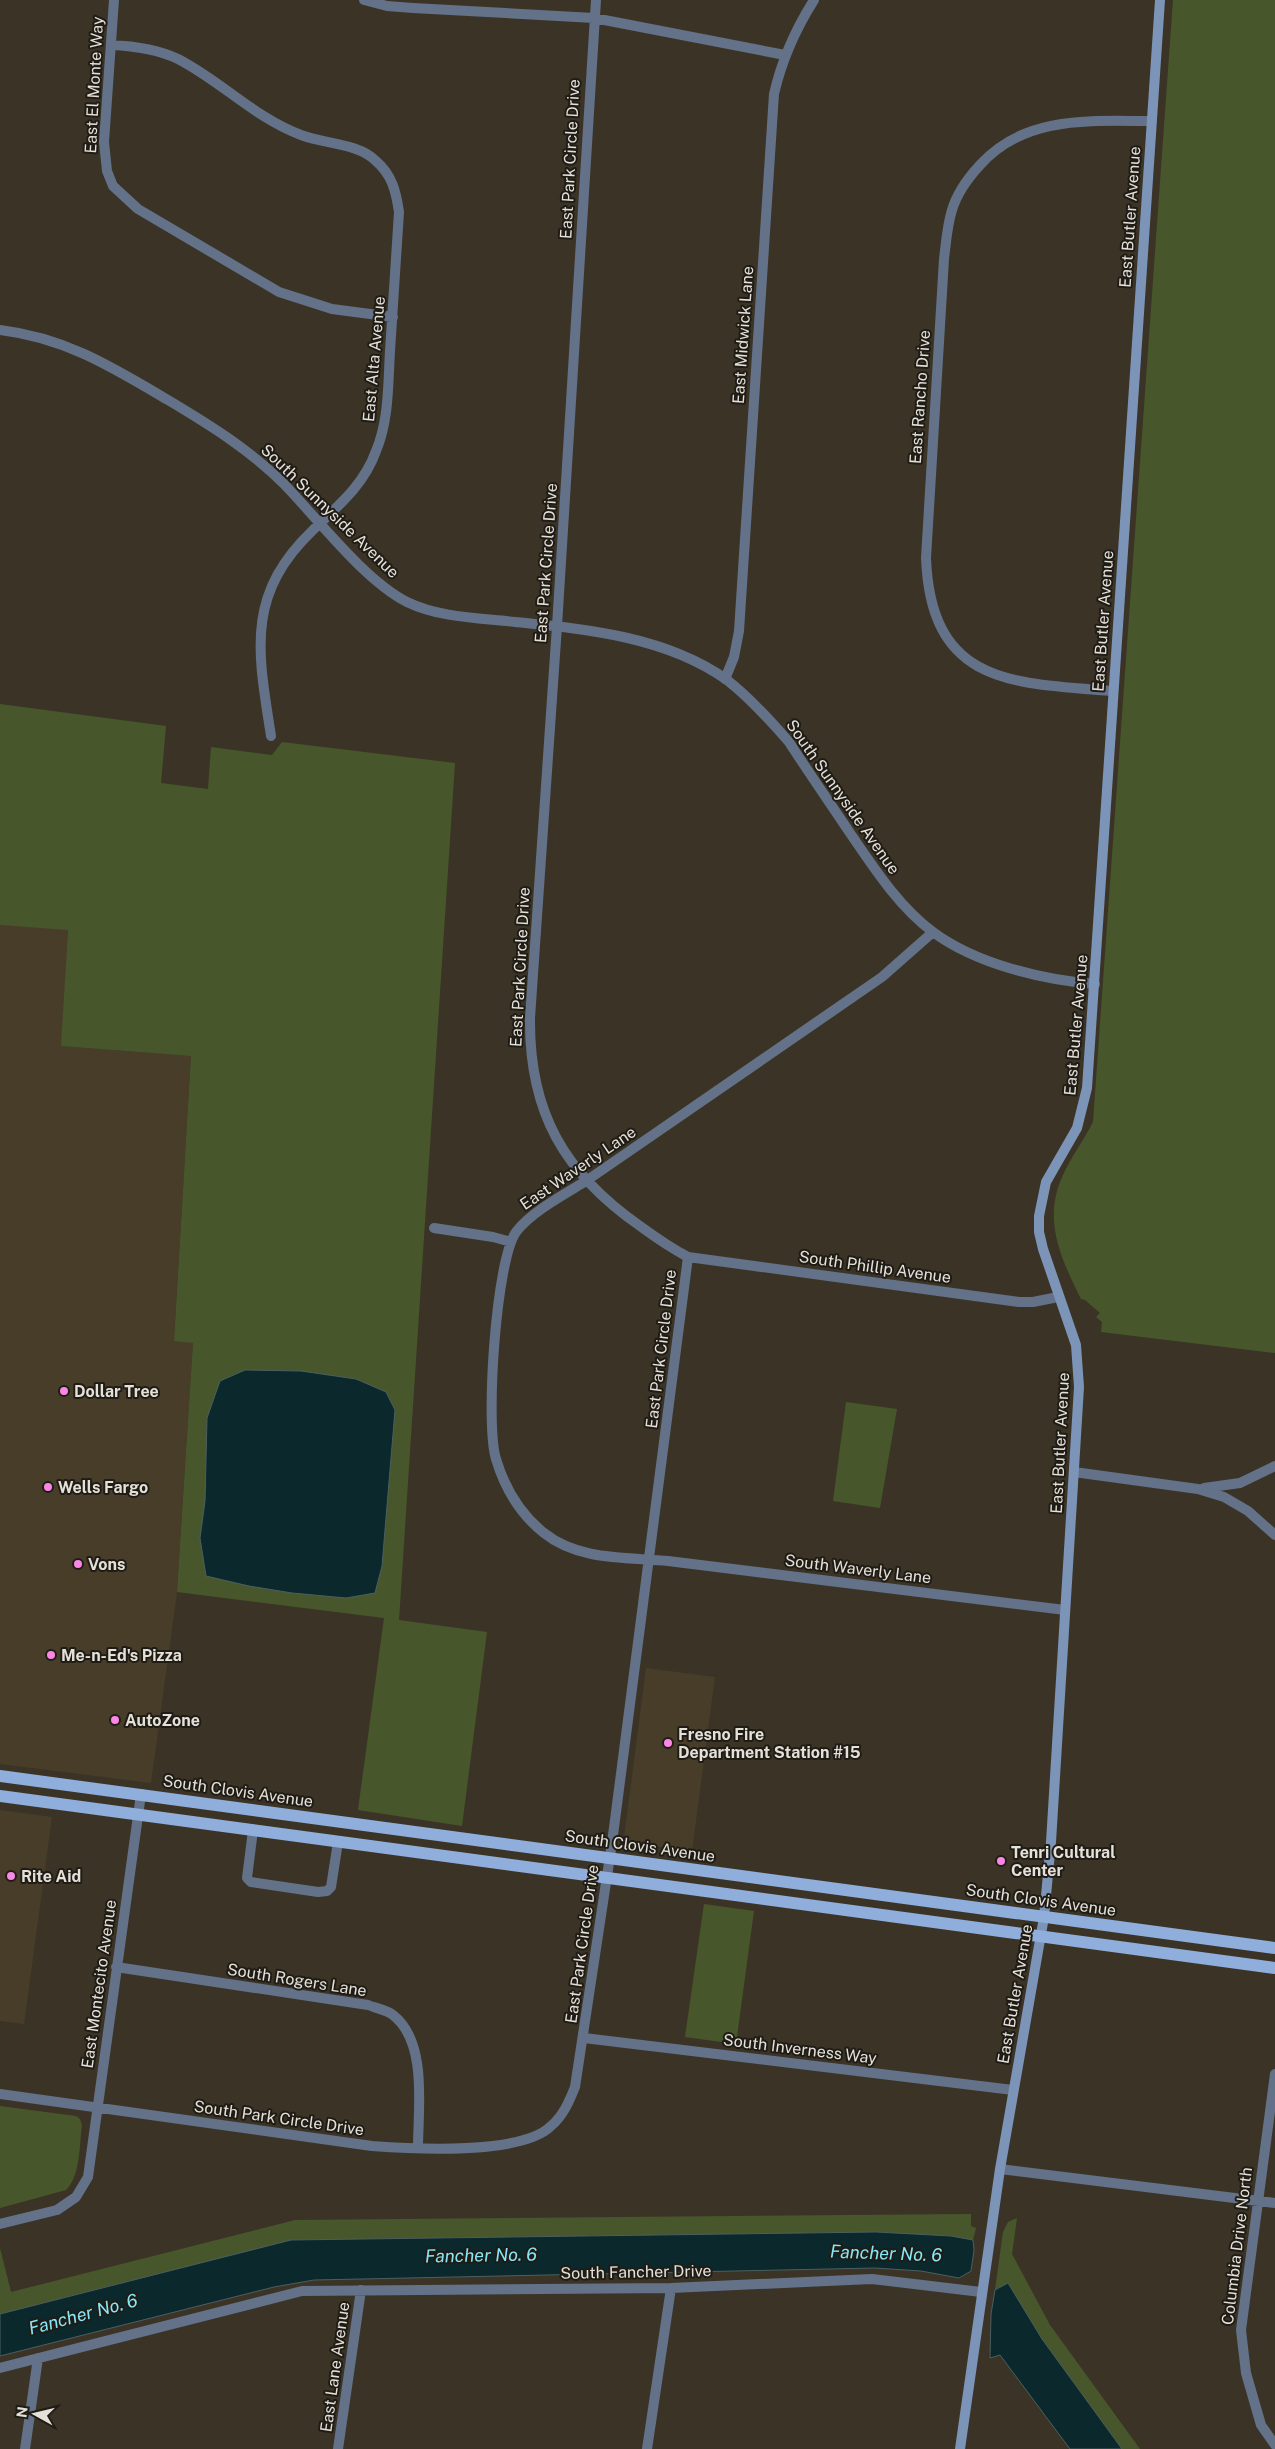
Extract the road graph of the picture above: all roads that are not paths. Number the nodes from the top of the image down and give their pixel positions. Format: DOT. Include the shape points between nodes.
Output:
graph roads {
  1 [pos="114,0"];
  2 [pos="364,0"];
  3 [pos="596,0"];
  4 [pos="814,0"];
  5 [pos="1160,0"];
  6 [pos="413,4"];
  7 [pos="594,18"];
  8 [pos="111,45"];
  9 [pos="785,55"];
  10 [pos="1152,121"];
  11 [pos="393,317"];
  12 [pos="0,330"];
  13 [pos="320,523"];
  14 [pos="557,626"];
  15 [pos="725,679"];
  16 [pos="1113,691"];
  17 [pos="270,736"];
  18 [pos="933,932"];
  19 [pos="1095,984"];
  20 [pos="586,1181"];
  21 [pos="434,1228"];
  22 [pos="511,1242"];
  23 [pos="688,1256"];
  24 [pos="1058,1297"];
  25 [pos="1275,1466"];
  26 [pos="1074,1472"];
  27 [pos="1198,1489"];
  28 [pos="1275,1535"];
  29 [pos="648,1560"];
  30 [pos="1065,1610"];
  31 [pos="0,1776"];
  32 [pos="141,1794"];
  33 [pos="0,1796"];
  34 [pos="138,1815"];
  35 [pos="253,1830"];
  36 [pos="338,1842"];
  37 [pos="610,1858"];
  38 [pos="606,1878"];
  39 [pos="1044,1917"];
  40 [pos="1039,1936"];
  41 [pos="1275,1948"];
  42 [pos="116,1967"];
  43 [pos="1275,1968"];
  44 [pos="584,2038"];
  45 [pos="1275,2074"];
  46 [pos="1013,2090"];
  47 [pos="0,2094"];
  48 [pos="98,2108"];
  49 [pos="551,2127"];
  50 [pos="418,2148"];
  51 [pos="1000,2169"];
  52 [pos="1258,2202"];
  53 [pos="1275,2204"];
  54 [pos="0,2224"];
  55 [pos="671,2288"];
  56 [pos="361,2290"];
  57 [pos="981,2292"];
  58 [pos="38,2358"];
  59 [pos="0,2368"];
  60 [pos="1275,2445"];
  61 [pos="25,2449"];
  62 [pos="338,2449"];
  63 [pos="647,2449"];
  64 [pos="960,2449"];
  1 -- 8 [label="street, East El Monte Way"];
  2 -- 6 [label="street" via="387,6"];
  3 -- 7 [label="street, East Park Circle Drive"];
  4 -- 9 [label="street, East Midwick Lane"];
  5 -- 10 [label="street, East Butler Avenue"];
  6 -- 7 [label="street"];
  7 -- 9 [label="street"];
  7 -- 14 [label="street, East Park Circle Drive"];
  8 -- 11 [label="street, East Alta Avenue" via="143,48 177,59 278,126 375,159 388,174 396,192 399,212"];
  8 -- 11 [label="street, East El Monte Way" via="104,142 107,171 113,186 138,208 279,292 332,309"];
  9 -- 15 [label="street, East Midwick Lane" via="778,75 772,117 739,631"];
  10 -- 16 [label="street, East Butler Avenue"];
  10 -- 16 [label="street, East Rancho Drive" via="1058,124 1010,139 986,158 959,193 947,229 944,259 926,558 927,582 938,621 948,639 966,657 977,667 996,676 1032,685"];
  11 -- 13 [label="street, East Alta Avenue" via="386,417 379,443 359,483"];
  12 -- 13 [label="street, South Sunnyside Avenue" via="50,339 88,354 221,432 264,465"];
  13 -- 14 [label="street, South Sunnyside Avenue" via="369,574 407,602 455,616"];
  13 -- 17 [label="street, East Alta Avenue" via="281,566 262,619 260,666"];
  14 -- 15 [label="street, South Sunnyside Avenue" via="607,633 660,648 704,666"];
  14 -- 20 [label="street, East Park Circle Drive" via="530,1049 542,1107 565,1153"];
  15 -- 18 [label="street, South Sunnyside Avenue" via="754,704 789,742 888,887"];
  16 -- 19 [label="street, East Butler Avenue"];
  18 -- 19 [label="street, South Sunnyside Avenue" via="962,949 1026,972"];
  18 -- 20 [label="street, East Waverly Lane" via="882,977"];
  19 -- 24 [label="street, East Butler Avenue" via="1084,1106 1072,1138 1046,1182 1038,1216 1038,1232"];
  20 -- 22 [label="street, East Waverly Lane" via="527,1221"];
  20 -- 23 [label="street, East Park Circle Drive" via="616,1209"];
  21 -- 22 [label="street"];
  22 -- 29 [label="street, East Waverly Lane" via="503,1270 491,1406 495,1457 503,1480 522,1512 546,1535 599,1556"];
  23 -- 24 [label="street, South Phillip Avenue" via="1019,1302"];
  23 -- 29 [label="street, East Park Circle Drive"];
  24 -- 26 [label="street, East Butler Avenue" via="1072,1331 1079,1369"];
  25 -- 27 [label="street" via="1240,1483"];
  26 -- 27 [label="street"];
  26 -- 30 [label="street, East Butler Avenue"];
  27 -- 28 [label="street" via="1224,1497 1248,1511"];
  29 -- 30 [label="street, South Waverly Lane"];
  29 -- 37 [label="street, East Park Circle Drive"];
  30 -- 39 [label="street, East Butler Avenue"];
  31 -- 32 [label="main road, South Clovis Avenue"];
  32 -- 34 [label="street, East Montecito Avenue"];
  32 -- 37 [label="main road, South Clovis Avenue"];
  33 -- 34 [label="main road"];
  34 -- 35 [label="main road"];
  34 -- 42 [label="street, East Montecito Avenue"];
  35 -- 36 [label="main road"];
  35 -- 36 [label="street" via="247,1878 251,1882 318,1892 331,1887"];
  36 -- 38 [label="main road"];
  37 -- 38 [label="street, East Park Circle Drive"];
  37 -- 39 [label="main road, South Clovis Avenue"];
  38 -- 40 [label="main road"];
  38 -- 44 [label="street, East Park Circle Drive"];
  39 -- 40 [label="street, East Butler Avenue"];
  39 -- 41 [label="main road, South Clovis Avenue"];
  40 -- 43 [label="main road"];
  40 -- 46 [label="street, East Butler Avenue"];
  42 -- 48 [label="street, East Montecito Avenue"];
  42 -- 50 [label="street, South Rogers Lane" via="368,2005 392,2014 408,2032 416,2054"];
  44 -- 46 [label="street, South Inverness Way"];
  44 -- 49 [label="street, East Park Circle Drive" via="575,2087 567,2106"];
  45 -- 52 [label="street, Columbia Drive North"];
  46 -- 51 [label="street, East Butler Avenue"];
  47 -- 48 [label="street, South Park Circle Drive"];
  48 -- 50 [label="street, South Park Circle Drive" via="372,2146"];
  48 -- 54 [label="street, East Montecito Avenue" via="88,2177 76,2197 57,2210"];
  49 -- 50 [label="street, South Park Circle Drive" via="530,2139 506,2145"];
  51 -- 52 [label="street"];
  51 -- 57 [label="street, East Butler Avenue"];
  52 -- 53 [label="street"];
  52 -- 60 [label="street, Columbia Drive North" via="1241,2330 1246,2373 1261,2425"];
  55 -- 56 [label="street, South Fancher Drive"];
  55 -- 57 [label="street, South Fancher Drive" via="872,2279"];
  55 -- 63 [label="street"];
  56 -- 58 [label="street, South Fancher Drive" via="302,2291"];
  56 -- 62 [label="street, East Lane Avenue"];
  57 -- 64 [label="street, East Butler Avenue"];
  58 -- 59 [label="street, South Fancher Drive"];
  58 -- 61 [label="street"];
}
